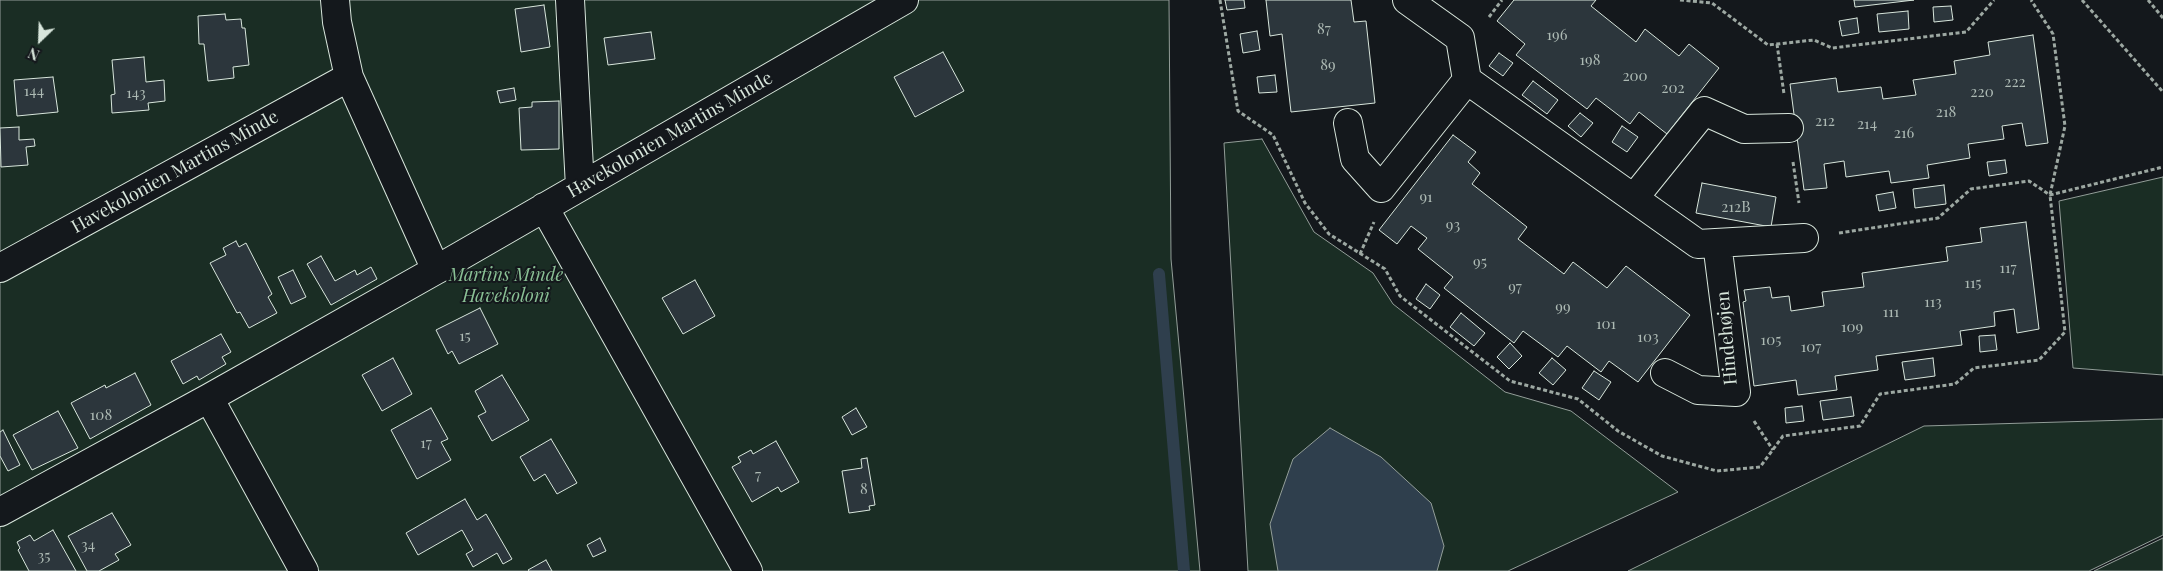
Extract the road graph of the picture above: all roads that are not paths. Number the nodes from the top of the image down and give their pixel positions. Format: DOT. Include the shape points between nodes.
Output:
graph roads {
  1 [pos="335,0"];
  2 [pos="570,0"];
  3 [pos="904,0"];
  4 [pos="1407,0"];
  5 [pos="349,77"];
  6 [pos="1467,80"];
  7 [pos="1348,123"];
  8 [pos="1789,128"];
  9 [pos="580,187"];
  10 [pos="1634,198"];
  11 [pos="544,208"];
  12 [pos="1804,238"];
  13 [pos="1717,243"];
  14 [pos="0,268"];
  15 [pos="436,270"];
  16 [pos="1665,373"];
  17 [pos="209,398"];
  18 [pos="0,512"];
  19 [pos="304,571"];
  20 [pos="748,571"];
  1 -- 5 [label="street" via="336,22"];
  2 -- 9 [label="street"];
  3 -- 9 [label="street, Havekolonien Martins Minde"];
  4 -- 6 [label="street" via="1460,38"];
  5 -- 14 [label="street, Havekolonien Martins Minde"];
  5 -- 15 [label="street"];
  6 -- 7 [label="street" via="1381,188 1355,159"];
  6 -- 10 [label="street"];
  8 -- 10 [label="street" via="1744,129 1704,111"];
  9 -- 11 [label="street, Havekolonien Martins Minde"];
  10 -- 13 [label="street" via="1698,244"];
  11 -- 15 [label="street, Havekolonien Martins Minde"];
  11 -- 20 [label="street"];
  12 -- 13 [label="street"];
  13 -- 16 [label="street, Hindehøjen" via="1736,392 1698,390"];
  15 -- 17 [label="street, Havekolonien Martins Minde"];
  17 -- 18 [label="street, Havekolonien Martins Minde"];
  17 -- 19 [label="street"];
}
